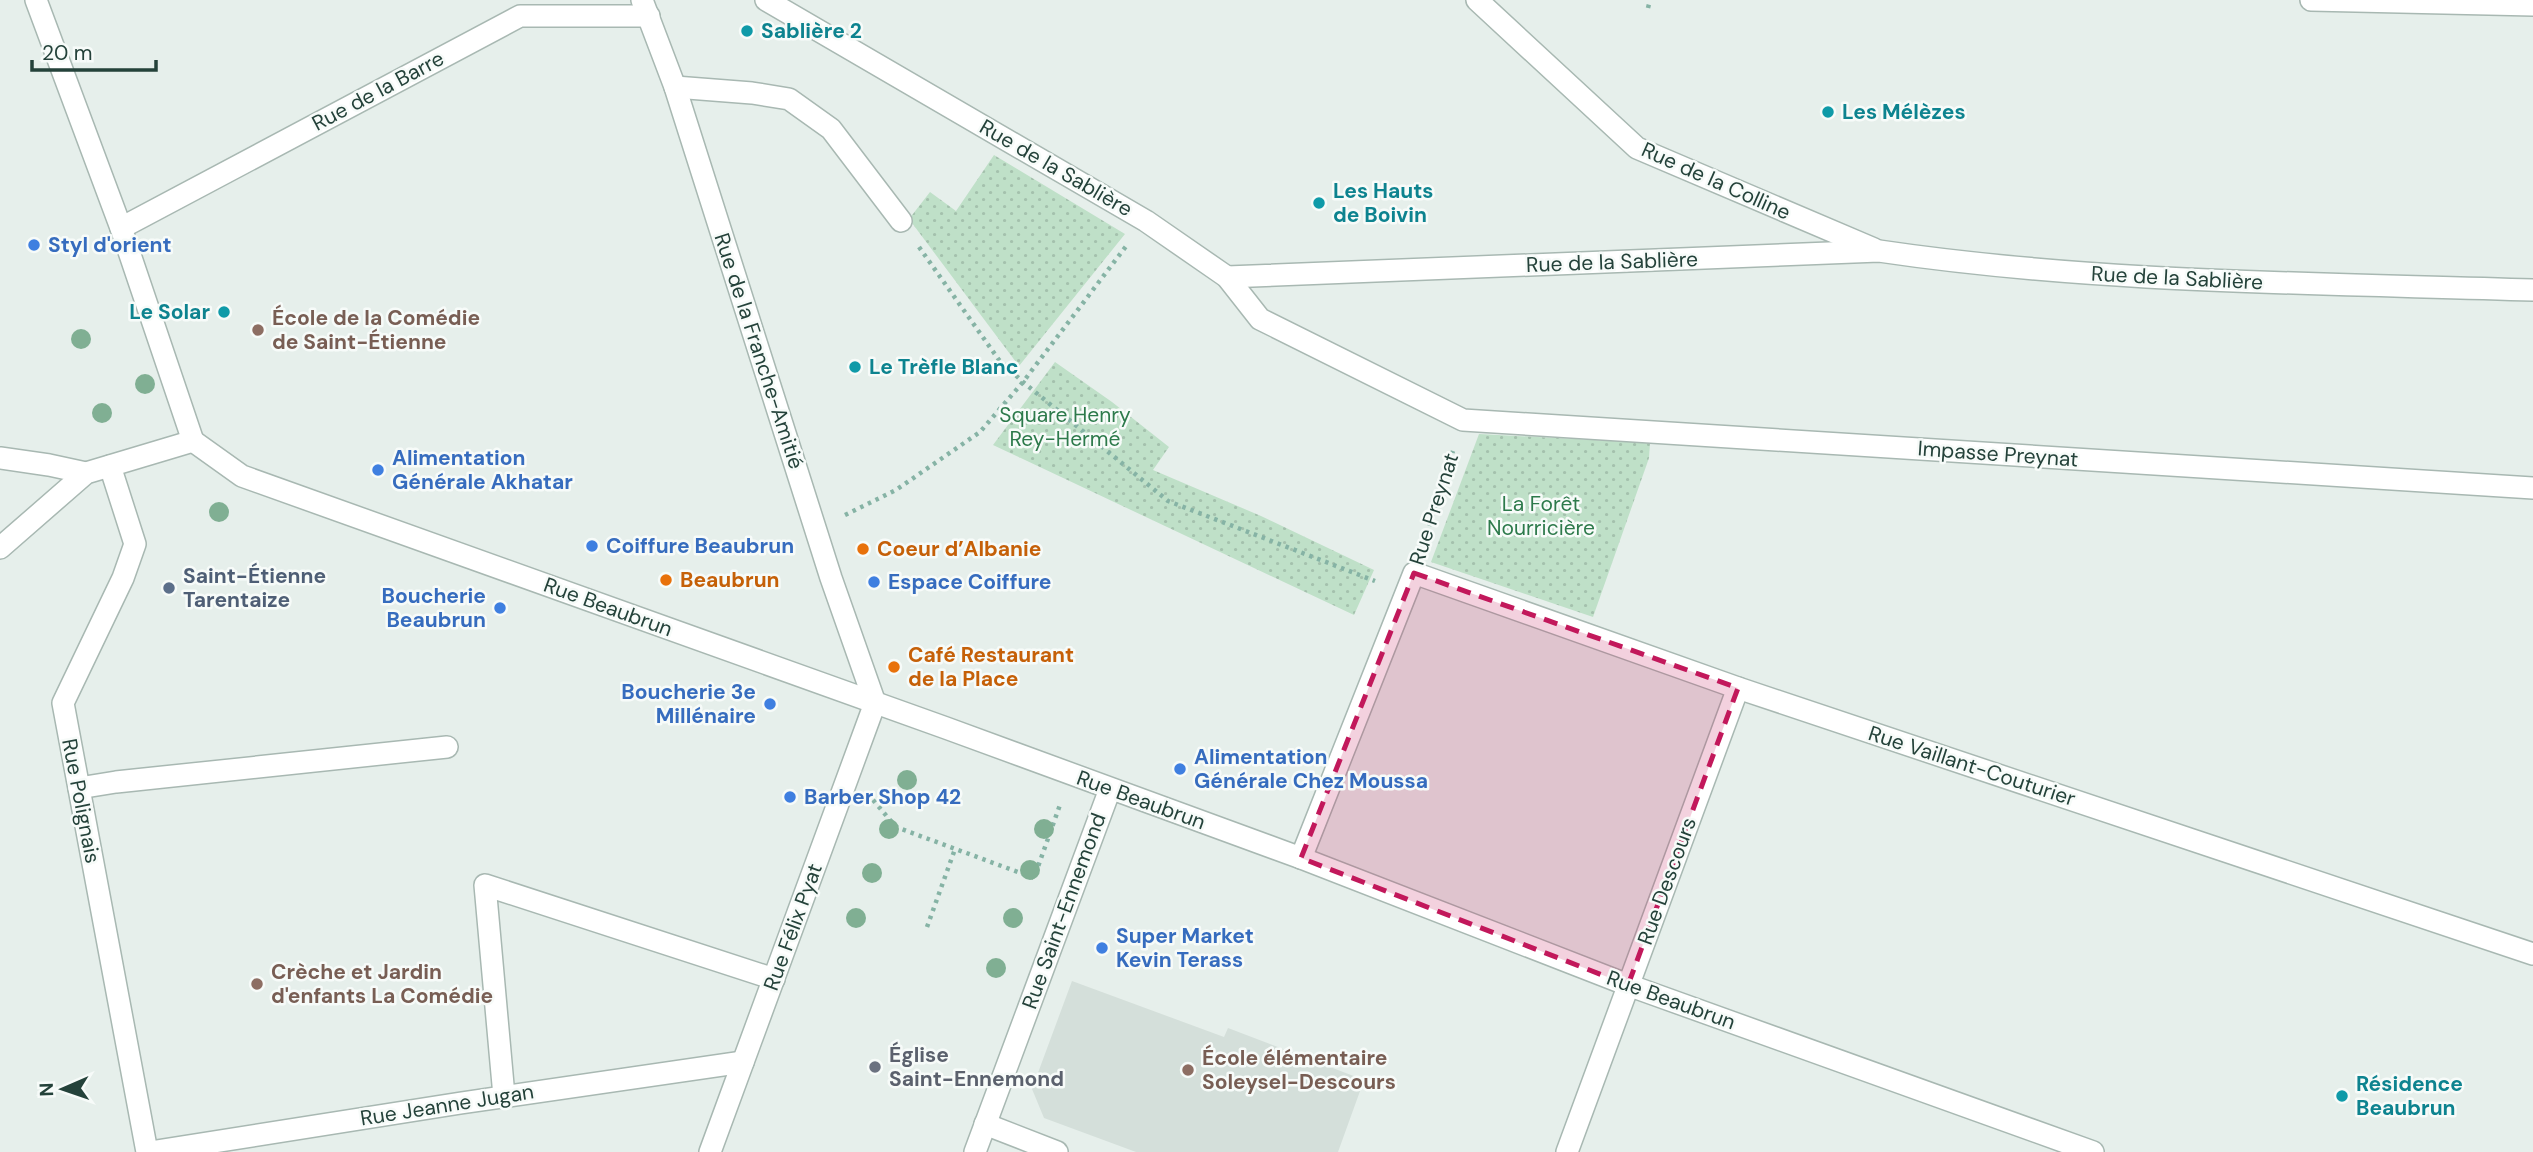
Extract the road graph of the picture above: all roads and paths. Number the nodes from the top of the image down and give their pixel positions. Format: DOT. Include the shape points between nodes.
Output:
graph roads {
  1 [pos="36,0"];
  2 [pos="766,0"];
  3 [pos="1478,0"];
  4 [pos="1650,0"];
  5 [pos="2311,0"];
  6 [pos="2533,5"];
  7 [pos="645,8"];
  8 [pos="1648,9"];
  9 [pos="675,87"];
  10 [pos="1146,220"];
  11 [pos="901,221"];
  12 [pos="121,228"];
  13 [pos="1879,251"];
  14 [pos="1227,277"];
  15 [pos="2533,290"];
  16 [pos="1023,382"];
  17 [pos="1463,420"];
  18 [pos="193,441"];
  19 [pos="0,458"];
  20 [pos="110,466"];
  21 [pos="86,473"];
  22 [pos="2533,488"];
  23 [pos="816,528"];
  24 [pos="0,548"];
  25 [pos="1414,572"];
  26 [pos="1370,580"];
  27 [pos="1738,688"];
  28 [pos="875,703"];
  29 [pos="447,747"];
  30 [pos="851,768"];
  31 [pos="1070,774"];
  32 [pos="79,788"];
  33 [pos="1110,789"];
  34 [pos="955,849"];
  35 [pos="1301,858"];
  36 [pos="927,927"];
  37 [pos="2533,954"];
  38 [pos="774,979"];
  39 [pos="1628,985"];
  40 [pos="743,1062"];
  41 [pos="504,1096"];
  42 [pos="985,1124"];
  43 [pos="148,1152"];
  44 [pos="710,1152"];
  45 [pos="975,1152"];
  46 [pos="1057,1152"];
  47 [pos="1567,1152"];
  48 [pos="2093,1152"];
  1 -- 12 [label="street"];
  2 -- 10 [label="street, Rue de la Sablière"];
  3 -- 13 [label="street, Rue de la Colline" via="1637,148"];
  4 -- 8 [label="path"];
  5 -- 6 [label="street"];
  7 -- 9 [label="street, Rue de la Franche-Amitié"];
  7 -- 12 [label="street, Rue de la Barre" via="520,16"];
  9 -- 11 [label="street" via="789,99 831,129"];
  9 -- 23 [label="street, Rue de la Franche-Amitié"];
  10 -- 14 [label="street, Rue de la Sablière"];
  10 -- 16 [label="path"];
  11 -- 16 [label="path" via="999,360"];
  12 -- 18 [label="street"];
  13 -- 14 [label="street, Rue de la Sablière"];
  13 -- 15 [label="street, Rue de la Sablière" via="1966,264 2127,277"];
  14 -- 17 [label="street" via="1260,319"];
  16 -- 23 [label="path" via="980,432 897,490"];
  16 -- 26 [label="path" via="1168,501"];
  17 -- 22 [label="street, Impasse Preynat"];
  17 -- 25 [label="path, Rue Preynat"];
  18 -- 20 [label="street"];
  18 -- 28 [label="street, Rue Beaubrun" via="242,476"];
  19 -- 21 [label="street"];
  20 -- 21 [label="street"];
  20 -- 32 [label="street, Rue Polignais" via="135,544 62,703"];
  21 -- 24 [label="street"];
  23 -- 28 [label="street, Rue de la Franche-Amitié"];
  25 -- 27 [label="street, Rue Vaillant-Couturier"];
  25 -- 35 [label="street, Rue Preynat"];
  27 -- 37 [label="street, Rue Vaillant-Couturier"];
  27 -- 39 [label="street, Rue Descours"];
  28 -- 30 [label="street, Rue Félix Pyat"];
  28 -- 31 [label="street, Rue Beaubrun"];
  29 -- 32 [label="street"];
  30 -- 34 [label="path" via="876,779 870,797 896,827"];
  30 -- 38 [label="street, Rue Félix Pyat"];
  31 -- 33 [label="street, Rue Beaubrun"];
  31 -- 34 [label="path" via="1034,878"];
  32 -- 43 [label="street, Rue Polignais"];
  33 -- 35 [label="street, Rue Beaubrun"];
  33 -- 42 [label="street, Rue Saint-Ennemond"];
  34 -- 36 [label="path"];
  35 -- 39 [label="street, Rue Beaubrun"];
  38 -- 40 [label="street, Rue Félix Pyat"];
  38 -- 41 [label="street" via="485,885"];
  39 -- 47 [label="street, Rue Descours"];
  39 -- 48 [label="street, Rue Beaubrun"];
  40 -- 41 [label="street, Rue Jeanne Jugan"];
  40 -- 44 [label="street, Rue Félix Pyat"];
  41 -- 43 [label="street, Rue Jeanne Jugan"];
  42 -- 45 [label="street, Rue Saint-Ennemond"];
  42 -- 46 [label="street"];
}
